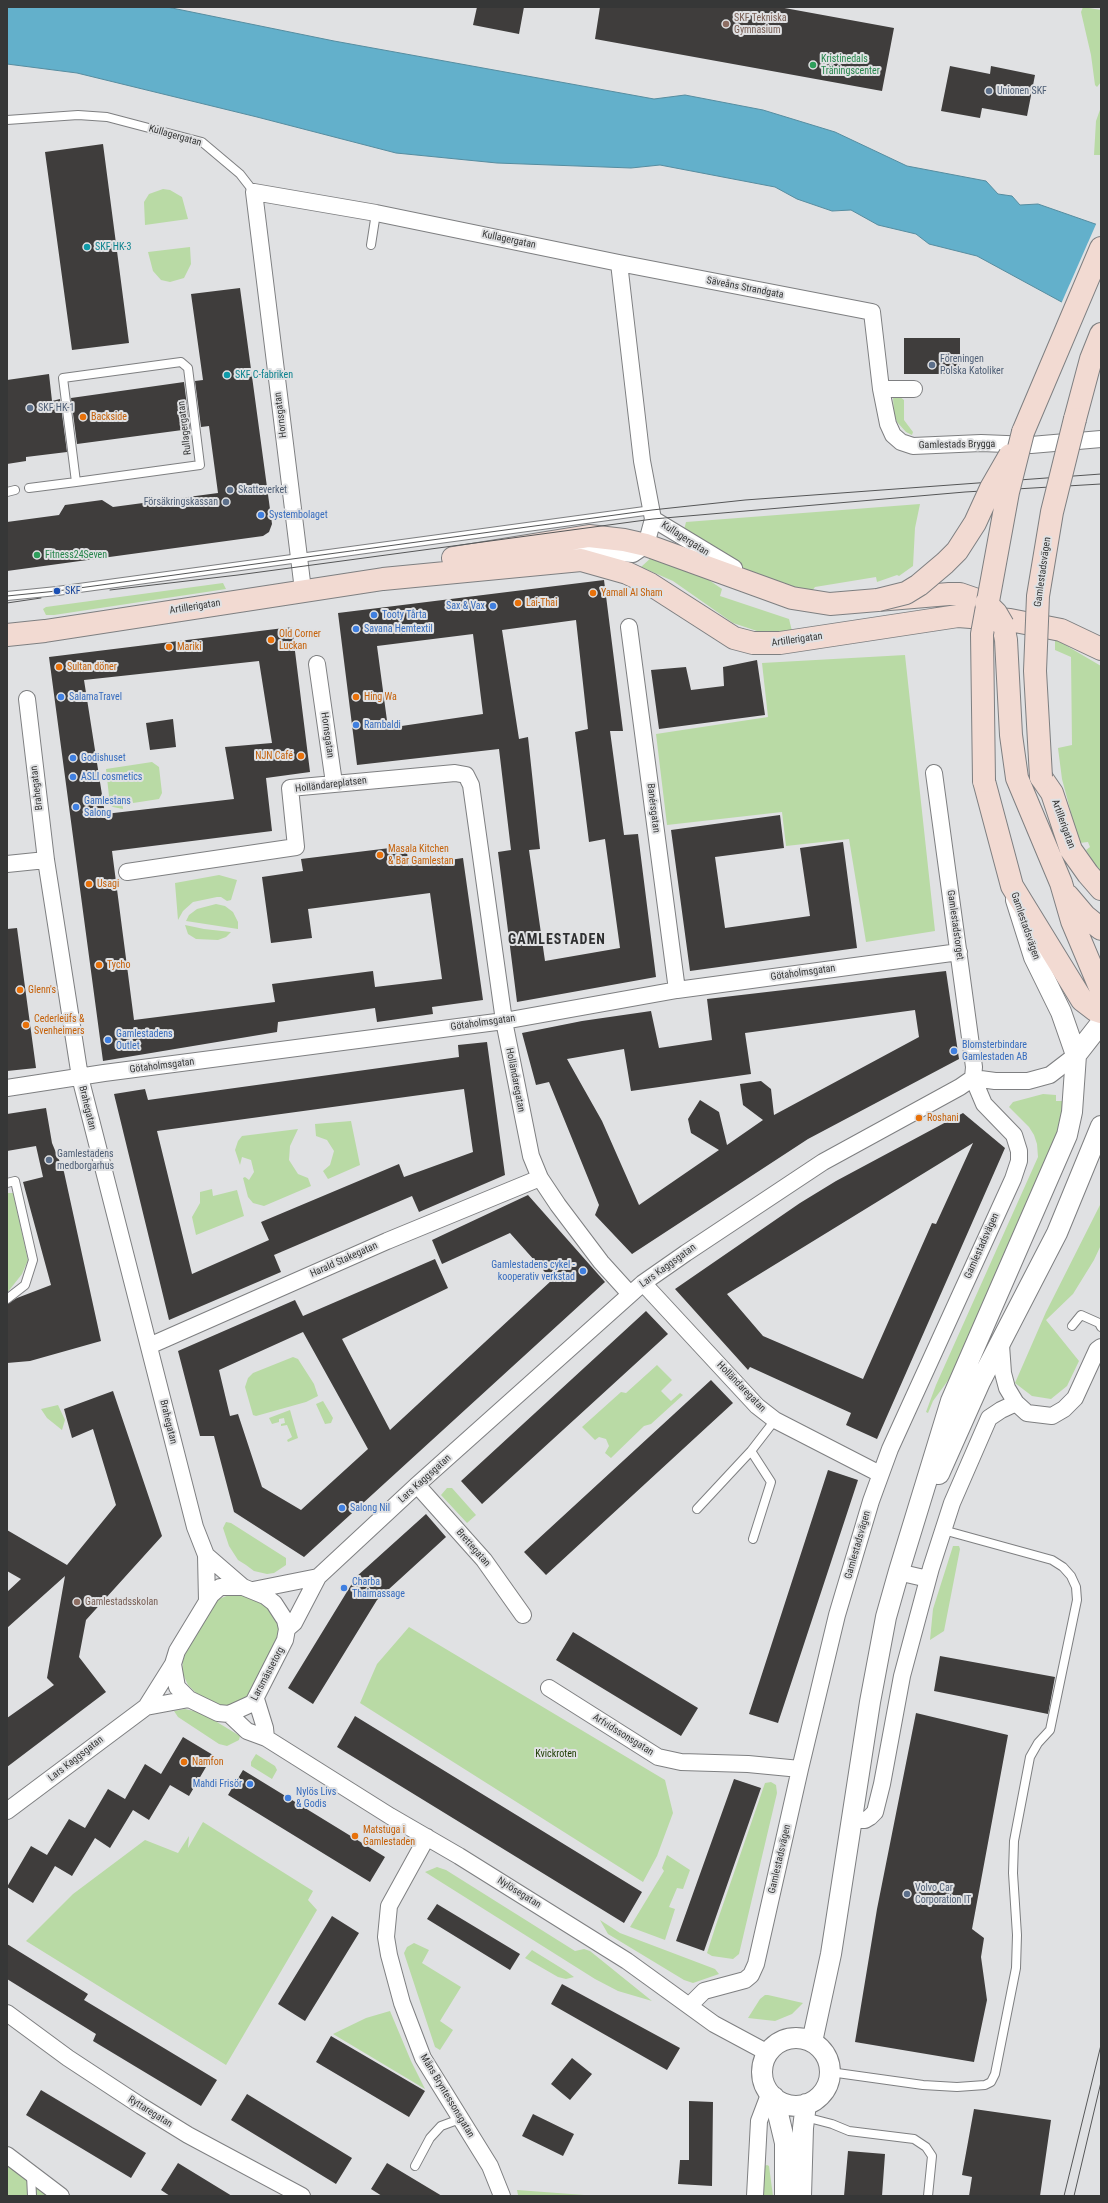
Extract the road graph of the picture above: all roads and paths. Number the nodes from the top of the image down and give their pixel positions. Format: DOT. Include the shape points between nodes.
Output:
graph roads {
  1 [pos="7,120"];
  2 [pos="254,192"];
  3 [pos="376,213"];
  4 [pos="371,246"];
  5 [pos="1101,248"];
  6 [pos="619,263"];
  7 [pos="872,312"];
  8 [pos="1101,334"];
  9 [pos="881,389"];
  10 [pos="914,389"];
  11 [pos="1023,432"];
  12 [pos="1101,439"];
  13 [pos="76,482"];
  14 [pos="29,488"];
  15 [pos="652,514"];
  16 [pos="646,545"];
  17 [pos="299,557"];
  18 [pos="483,569"];
  19 [pos="383,579"];
  20 [pos="302,590"];
  21 [pos="7,596"];
  22 [pos="792,598"];
  23 [pos="878,600"];
  24 [pos="986,603"];
  25 [pos="629,627"];
  26 [pos="7,635"];
  27 [pos="1101,649"];
  28 [pos="317,664"];
  29 [pos="27,698"];
  30 [pos="934,773"];
  31 [pos="1041,777"];
  32 [pos="334,783"];
  33 [pos="478,835"];
  34 [pos="1042,841"];
  35 [pos="46,860"];
  36 [pos="7,864"];
  37 [pos="127,872"];
  38 [pos="1061,883"];
  39 [pos="1012,886"];
  40 [pos="1101,889"];
  41 [pos="1101,929"];
  42 [pos="959,952"];
  43 [pos="677,990"];
  44 [pos="1101,990"];
  45 [pos="1101,1012"];
  46 [pos="504,1021"];
  47 [pos="1101,1023"];
  48 [pos="1076,1055"];
  49 [pos="80,1077"];
  50 [pos="973,1078"];
  51 [pos="7,1088"];
  52 [pos="1101,1126"];
  53 [pos="1101,1164"];
  54 [pos="540,1178"];
  55 [pos="7,1183"];
  56 [pos="1057,1233"];
  57 [pos="643,1283"];
  58 [pos="630,1294"];
  59 [pos="7,1299"];
  60 [pos="1072,1326"];
  61 [pos="1101,1327"];
  62 [pos="1001,1345"];
  63 [pos="149,1346"];
  64 [pos="1101,1346"];
  65 [pos="1016,1403"];
  66 [pos="775,1420"];
  67 [pos="751,1451"];
  68 [pos="880,1474"];
  69 [pos="417,1485"];
  70 [pos="697,1509"];
  71 [pos="915,1522"];
  72 [pos="943,1530"];
  73 [pos="754,1539"];
  74 [pos="206,1555"];
  75 [pos="898,1572"];
  76 [pos="318,1577"];
  77 [pos="928,1579"];
  78 [pos="248,1588"];
  79 [pos="207,1601"];
  80 [pos="523,1615"];
  81 [pos="287,1629"];
  82 [pos="173,1664"];
  83 [pos="549,1688"];
  84 [pos="189,1699"];
  85 [pos="256,1699"];
  86 [pos="146,1707"];
  87 [pos="228,1714"];
  88 [pos="266,1738"];
  89 [pos="800,1769"];
  90 [pos="7,1811"];
  91 [pos="853,1820"];
  92 [pos="427,1837"];
  93 [pos="689,2006"];
  94 [pos="7,2013"];
  95 [pos="812,2042"];
  96 [pos="768,2053"];
  97 [pos="830,2072"];
  98 [pos="772,2094"];
  99 [pos="805,2110"];
  100 [pos="460,2119"];
  101 [pos="7,2154"];
  102 [pos="415,2166"];
  103 [pos="31,2172"];
  104 [pos="32,2196"];
  105 [pos="61,2196"];
  106 [pos="302,2196"];
  107 [pos="502,2196"];
  108 [pos="755,2196"];
  109 [pos="785,2196"];
  110 [pos="801,2196"];
  111 [pos="928,2196"];
  1 -- 2 [label="lane, Kullagergatan" via="78,115 107,117 202,142 240,174"];
  2 -- 3 [label="street, Kullagergatan"];
  2 -- 17 [label="street, Hornsgatan"];
  3 -- 4 [label="lane"];
  3 -- 6 [label="street, Kullagergatan"];
  5 -- 11 [label="main road, Gamlestadsvägen"];
  6 -- 7 [label="street, Säveåns Strandgata"];
  6 -- 15 [label="street" via="642,461"];
  7 -- 9 [label="street, Gamlestads Brygga"];
  8 -- 31 [label="main road, Gamlestadsvägen, bridge" via="1089,367 1052,512 1038,596 1035,670"];
  9 -- 10 [label="street"];
  9 -- 12 [label="street, Gamlestads Brygga" via="888,424 893,435 901,442 913,446 981,443 1031,445"];
  11 -- 23 [label="main road, Artillerigatan, bridge" via="991,488 975,523 957,550 919,585 906,593"];
  11 -- 24 [label="main road, Gamlestadsvägen, bridge"];
  13 -- 13 [label="lane, Rullagergatan" via="63,378 181,362 188,368 200,465"];
  13 -- 14 [label="lane, Rullagergatan"];
  15 -- 16 [label="street"];
  15 -- 17 [label="lane"];
  15 -- 22 [label="street, Kullagergatan" via="716,559"];
  16 -- 18 [label="street, Artillerigatan" via="633,554 582,550 528,556"];
  16 -- 19 [label="main road, Artillerigatan" via="589,536 457,557"];
  16 -- 22 [label="main road, Artillerigatan"];
  17 -- 20 [label="street, Hornsgatan"];
  17 -- 21 [label="lane"];
  18 -- 19 [label="main road, Artillerigatan"];
  18 -- 27 [label="main road, Artillerigatan" via="581,560 609,567 650,584 734,638 753,643 780,643 958,616 1010,620 1061,630"];
  19 -- 20 [label="main road, Artillerigatan"];
  20 -- 26 [label="main road, Artillerigatan"];
  22 -- 23 [label="main road, Artillerigatan" via="830,604"];
  23 -- 24 [label="main road, Artillerigatan, bridge" via="960,594"];
  24 -- 34 [label="main road, Gamlestadsvägen, bridge" via="1003,625 1011,735 1017,778"];
  24 -- 39 [label="main road, Gamlestadsvägen, bridge" via="982,634 984,781"];
  25 -- 43 [label="street, Banérsgatan"];
  28 -- 32 [label="street, Hornsgatan"];
  29 -- 35 [label="street, Brahegatan"];
  30 -- 42 [label="street, Gamlestadstorget"];
  31 -- 34 [label="main road, Gamlestadsvägen"];
  31 -- 40 [label="main road, Artillerigatan" via="1052,792 1071,850"];
  32 -- 33 [label="street, Holländareplatsen" via="455,772 466,775 471,785"];
  32 -- 37 [label="street, Holländareplatsen" via="290,788 296,847"];
  33 -- 46 [label="street, Holländaregatan"];
  34 -- 38 [label="main road, Gamlestadsvägen"];
  35 -- 36 [label="street"];
  35 -- 49 [label="street, Brahegatan"];
  38 -- 41 [label="main road" via="1071,901"];
  38 -- 44 [label="main road, Gamlestadsvägen" via="1072,921"];
  39 -- 45 [label="main road, Gamlestadsvägen" via="1082,1000"];
  39 -- 48 [label="street, Gamlestadsvägen" via="1034,957 1061,1012"];
  42 -- 43 [label="street, Götaholmsgatan"];
  42 -- 50 [label="street, Gamlestadstorget" via="974,1067"];
  43 -- 46 [label="street, Götaholmsgatan"];
  46 -- 49 [label="street, Götaholmsgatan"];
  46 -- 54 [label="street, Holländaregatan" via="530,1156"];
  47 -- 48 [label="street"];
  48 -- 50 [label="street" via="1050,1075 1034,1080 995,1081"];
  48 -- 71 [label="street, Gamlestadsvägen" via="1074,1095 1067,1135 951,1401"];
  49 -- 51 [label="street, Götaholmsgatan"];
  49 -- 63 [label="street, Brahegatan"];
  50 -- 57 [label="street, Lars Kaggsgatan" via="823,1162"];
  50 -- 68 [label="street, Gamlestadsvägen" via="984,1104 1014,1135 1019,1151 1017,1170"];
  52 -- 56 [label="street, Gamlestadsvägen"];
  53 -- 56 [label="street, Gamlestadsvägen"];
  54 -- 58 [label="street, Holländaregatan" via="601,1262"];
  54 -- 63 [label="street, Harald Stakegatan" via="387,1241"];
  55 -- 59 [label="lane" via="15,1181 33,1260 25,1285"];
  56 -- 62 [label="street, Gamlestadsvägen"];
  57 -- 58 [label="street, Lars Kaggsgatan"];
  57 -- 66 [label="street, Holländaregatan" via="757,1406"];
  58 -- 69 [label="street, Lars Kaggsgatan"];
  60 -- 61 [label="lane" via="1081,1315"];
  62 -- 65 [label="street" via="1003,1373 1007,1388"];
  62 -- 71 [label="street, Gamlestadsvägen" via="980,1382 955,1442"];
  63 -- 74 [label="street, Brahegatan" via="195,1527"];
  64 -- 65 [label="street" via="1075,1398 1064,1409 1052,1416 1039,1416 1027,1413"];
  65 -- 72 [label="street" via="989,1418"];
  66 -- 67 [label="lane"];
  66 -- 68 [label="street, Holländaregatan"];
  67 -- 70 [label="lane"];
  67 -- 73 [label="lane" via="771,1482"];
  68 -- 89 [label="street, Gamlestadsvägen" via="837,1615"];
  69 -- 76 [label="street, Lars Kaggsgatan"];
  69 -- 80 [label="street, Brettegatan" via="484,1560"];
  71 -- 75 [label="street, Gamlestadsvägen"];
  72 -- 77 [label="street"];
  72 -- 97 [label="lane" via="1052,1560 1063,1567 1076,1587 1077,1600 1050,1730 1030,1757 1014,1841 1016,1968 995,2074 991,2082 975,2087 923,2085"];
  74 -- 78 [label="street, Brahegatan"];
  74 -- 79 [label="street, Brahegatan"];
  75 -- 77 [label="street"];
  75 -- 91 [label="street, Gamlestadsvägen" via="886,1617 870,1702"];
  76 -- 78 [label="street"];
  76 -- 81 [label="street, Lars Kaggsgatan" via="294,1623"];
  77 -- 91 [label="street" via="902,1676 882,1784 874,1812 864,1820"];
  78 -- 79 [label="street" via="220,1587"];
  78 -- 81 [label="street" via="274,1603 285,1620"];
  79 -- 82 [label="street" via="177,1651"];
  81 -- 85 [label="street, Larsmässetorg" via="285,1640"];
  82 -- 84 [label="street" via="177,1687"];
  82 -- 86 [label="street, Lars Kaggsgatan"];
  83 -- 89 [label="street, Arfvidssonsgatan" via="658,1757 681,1762"];
  84 -- 86 [label="street, Lars Kaggsgatan"];
  84 -- 87 [label="street" via="206,1709"];
  85 -- 87 [label="street, Larsmässetorg" via="241,1710"];
  85 -- 88 [label="street"];
  86 -- 90 [label="street, Lars Kaggsgatan"];
  87 -- 88 [label="street, Nylösegatan" via="247,1731"];
  88 -- 92 [label="street, Nylösegatan"];
  89 -- 93 [label="street, Gamlestadsvägen" via="753,1972 745,1980 704,1991"];
  91 -- 95 [label="street, Gamlestadsvägen" via="823,1994"];
  92 -- 93 [label="street, Nylösegatan" via="627,1960"];
  92 -- 100 [label="street, Måns Bryntessonsgatan" via="394,1893 389,1906 386,1936 402,2002 423,2058"];
  93 -- 96 [label="street, Nylösegatan" via="714,2024"];
  94 -- 106 [label="street, Ryttaregatan" via="140,2106 188,2135"];
  95 -- 96 [label="street" via="800,2038 788,2039 777,2044"];
  95 -- 97 [label="street" via="827,2056"];
  96 -- 98 [label="street" via="763,2076"];
  97 -- 99 [label="street" via="824,2092"];
  98 -- 99 [label="street" via="789,2105"];
  98 -- 108 [label="street" via="759,2121"];
  98 -- 109 [label="street" via="785,2143"];
  99 -- 110 [label="street"];
  99 -- 111 [label="lane" via="849,2131 914,2139 926,2147 932,2156"];
  100 -- 102 [label="lane" via="441,2126"];
  100 -- 107 [label="street, Måns Bryntessonsgatan" via="490,2166"];
  101 -- 103 [label="street"];
  103 -- 104 [label="lane"];
  103 -- 105 [label="street"];
}
